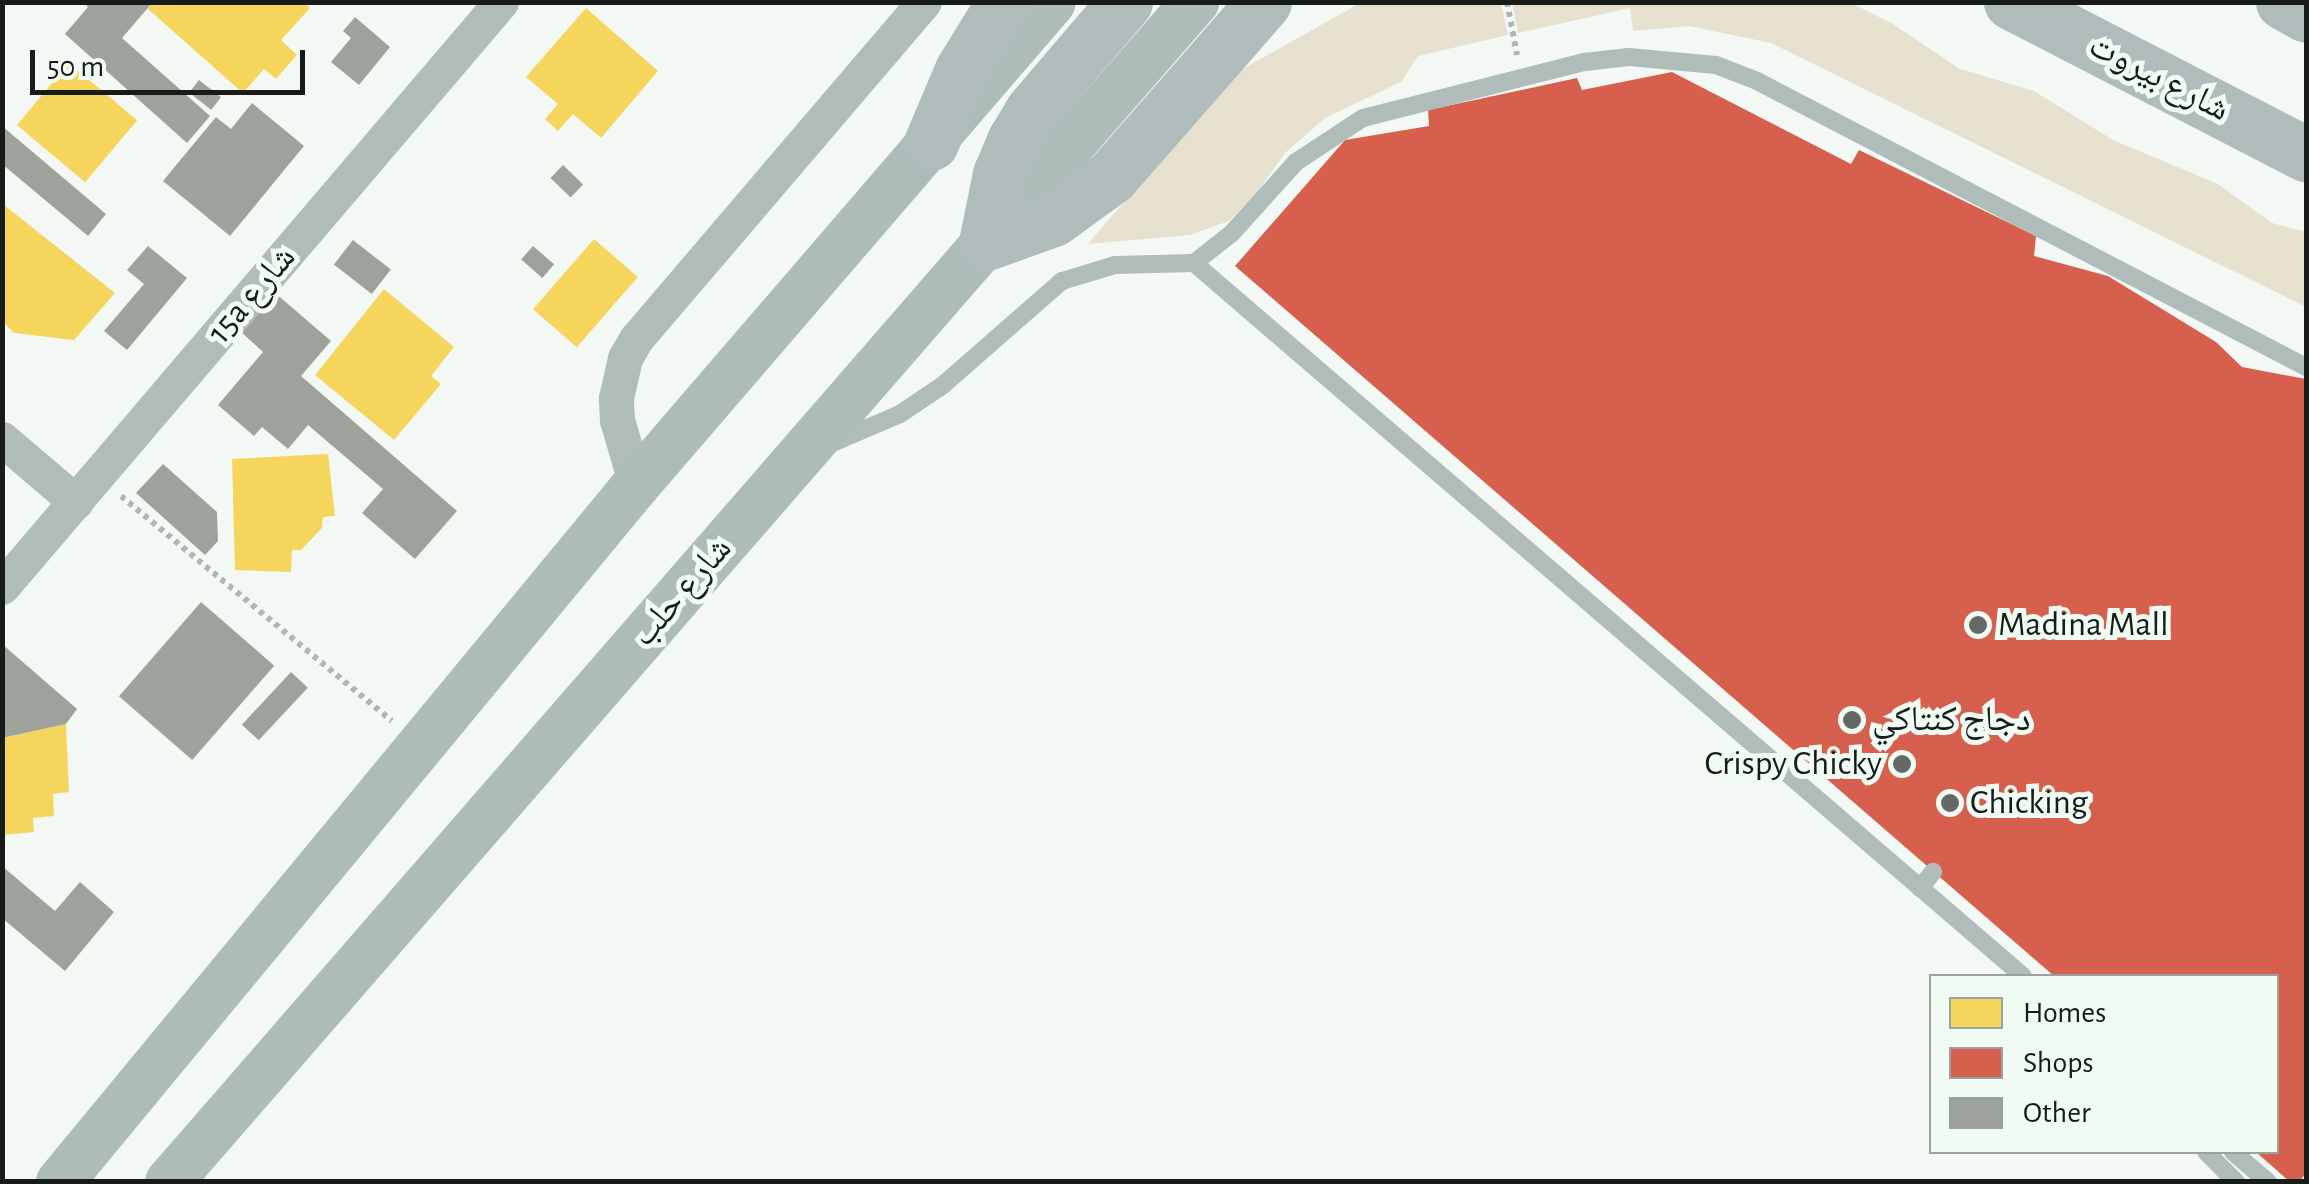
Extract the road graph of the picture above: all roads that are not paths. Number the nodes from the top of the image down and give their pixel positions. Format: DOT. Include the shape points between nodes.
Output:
graph roads {
  1 [pos="501,2"];
  2 [pos="924,2"];
  3 [pos="1004,2"];
  4 [pos="1052,2"];
  5 [pos="1124,2"];
  6 [pos="1195,2"];
  7 [pos="1264,2"];
  8 [pos="2012,2"];
  9 [pos="2283,2"];
  10 [pos="2306,15"];
  11 [pos="931,143"];
  12 [pos="2306,154"];
  13 [pos="986,242"];
  14 [pos="1194,263"];
  15 [pos="2306,367"];
  16 [pos="2,439"];
  17 [pos="804,453"];
  18 [pos="636,485"];
  19 [pos="86,489"];
  20 [pos="2,587"];
  21 [pos="1934,872"];
  22 [pos="1920,888"];
  23 [pos="2021,974"];
  24 [pos="2208,1154"];
  25 [pos="2235,1154"];
  26 [pos="60,1182"];
  27 [pos="169,1182"];
  28 [pos="2236,1182"];
  29 [pos="2268,1182"];
  1 -- 19 [label="street, 15a شارع"];
  2 -- 18 [label="street" via="636,339 616,398"];
  3 -- 11 [label="main road" via="962,70"];
  4 -- 11 [label="street"];
  5 -- 13 [label="main road" via="1014,141"];
  6 -- 13 [label="street, شارع حلب"];
  7 -- 13 [label="main road" via="1111,177 1053,220"];
  8 -- 12 [label="main road, شارع بيروت"];
  9 -- 10 [label="main road"];
  11 -- 18 [label="street"];
  13 -- 17 [label="street, شارع حلب"];
  14 -- 15 [label="lane" via="1232,233 1296,162 1339,130 1388,110 1629,56 1716,66 1758,81"];
  14 -- 17 [label="lane" via="1114,264 1062,281 900,414"];
  14 -- 22 [label="lane"];
  16 -- 19 [label="street"];
  17 -- 27 [label="street, شارع حلب"];
  18 -- 26 [label="street"];
  19 -- 20 [label="street, 15a شارع"];
  21 -- 22 [label="lane"];
  22 -- 23 [label="lane"];
  24 -- 28 [label="lane"];
  25 -- 29 [label="lane"];
}
